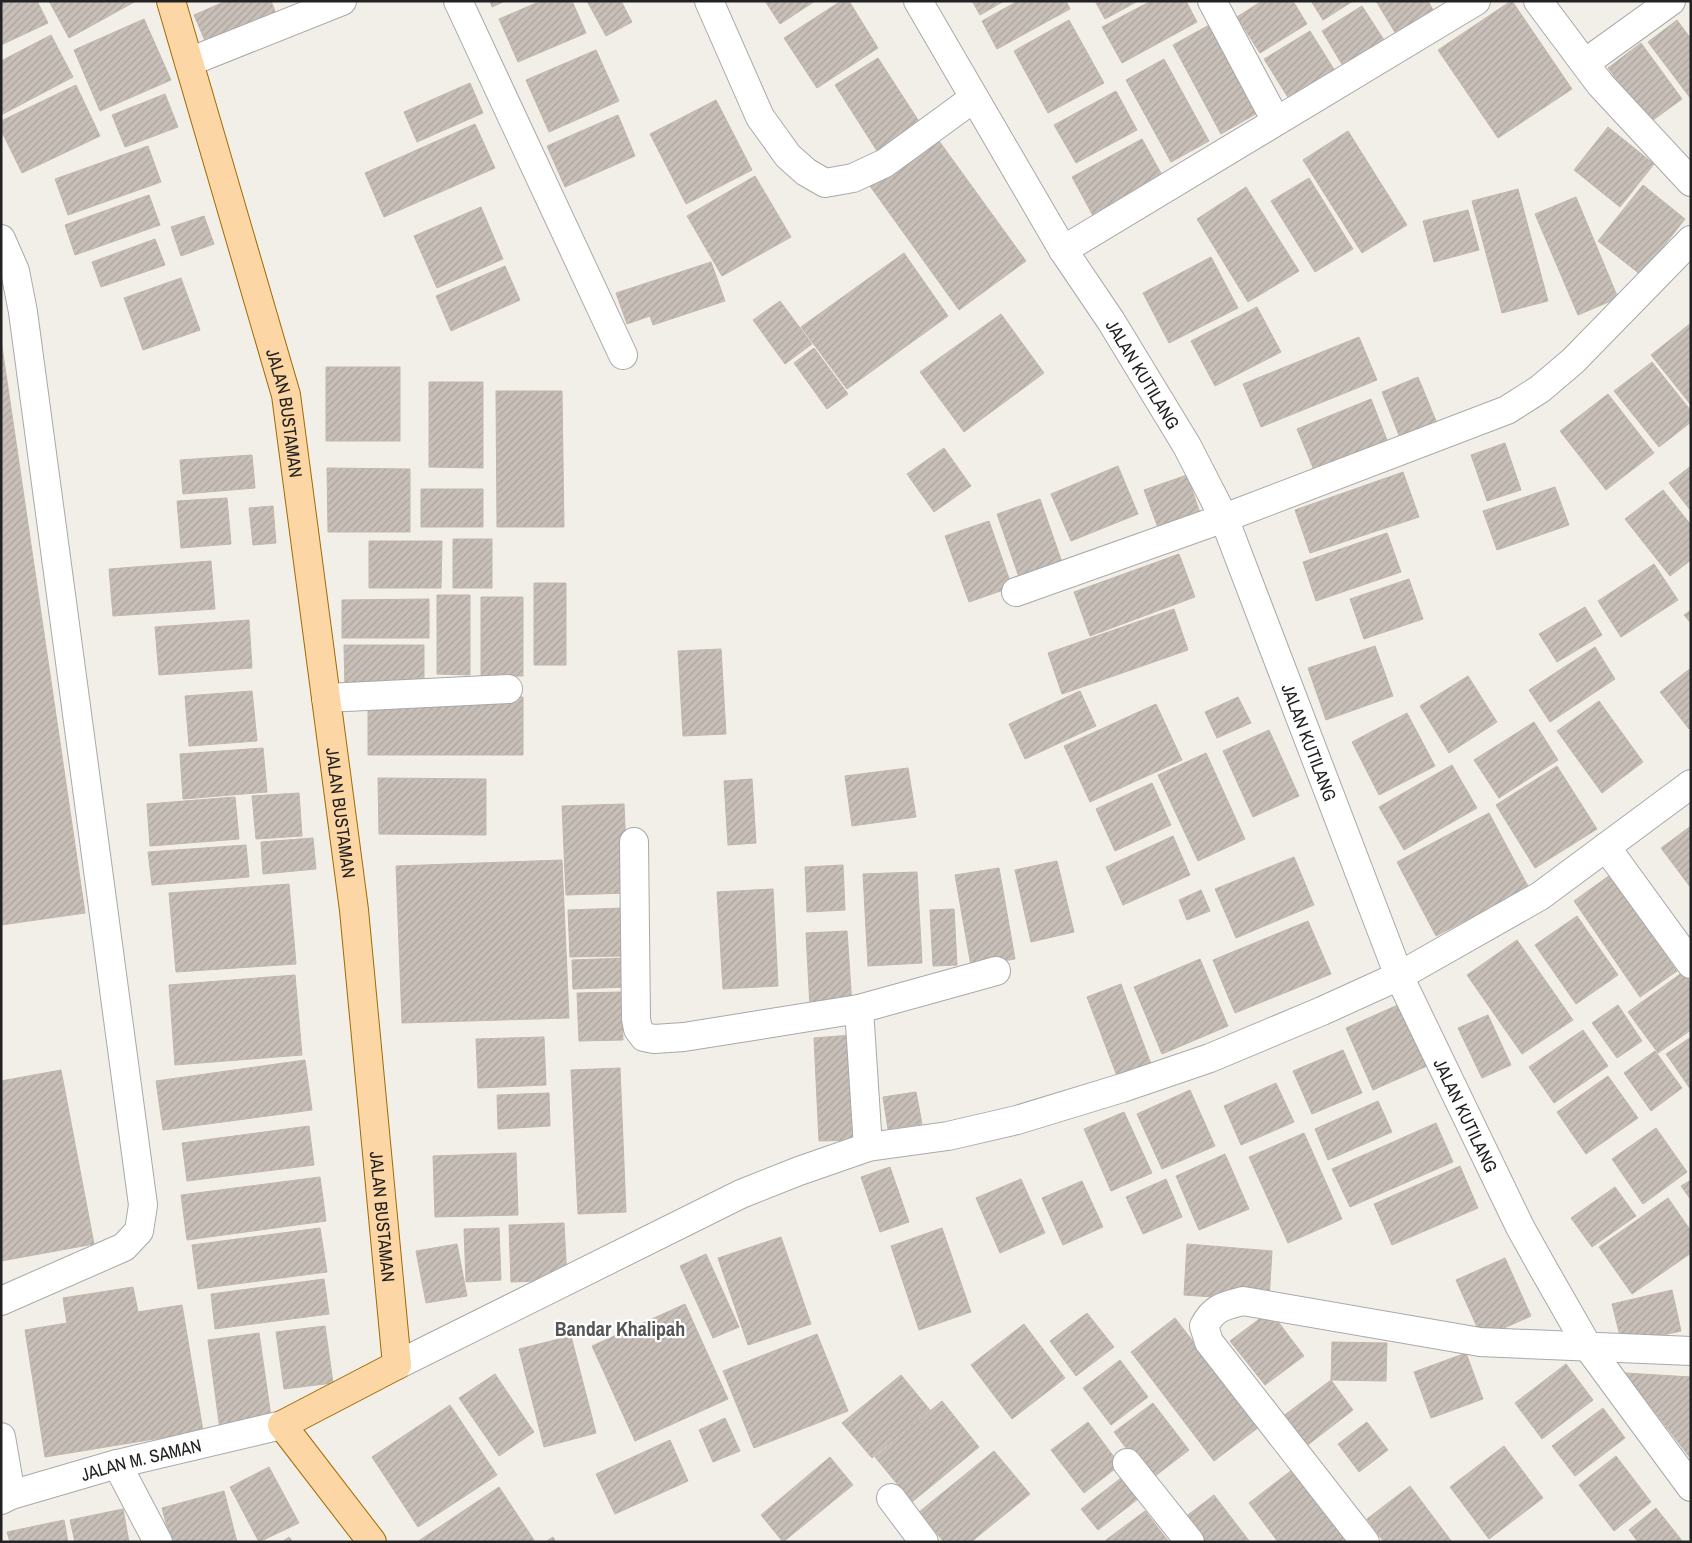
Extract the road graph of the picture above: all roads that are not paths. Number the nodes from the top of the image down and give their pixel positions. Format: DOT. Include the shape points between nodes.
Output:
graph roads {
  1 [pos="171,1"];
  2 [pos="342,1"];
  3 [pos="458,1"];
  4 [pos="709,1"];
  5 [pos="918,1"];
  6 [pos="1212,1"];
  7 [pos="1476,1"];
  8 [pos="1538,1"];
  9 [pos="1671,1"];
  10 [pos="189,62"];
  11 [pos="1585,64"];
  12 [pos="974,98"];
  13 [pos="1276,121"];
  14 [pos="1691,182"];
  15 [pos="1,239"];
  16 [pos="1691,240"];
  17 [pos="1063,250"];
  18 [pos="623,354"];
  19 [pos="1224,518"];
  20 [pos="1016,592"];
  21 [pos="508,689"];
  22 [pos="326,698"];
  23 [pos="1691,784"];
  24 [pos="634,842"];
  25 [pos="1606,848"];
  26 [pos="1691,964"];
  27 [pos="996,971"];
  28 [pos="1399,976"];
  29 [pos="859,1009"];
  30 [pos="868,1147"];
  31 [pos="1,1301"];
  32 [pos="1588,1347"];
  33 [pos="1691,1351"];
  34 [pos="397,1365"];
  35 [pos="282,1425"];
  36 [pos="1,1437"];
  37 [pos="1127,1463"];
  38 [pos="117,1464"];
  39 [pos="1691,1487"];
  40 [pos="6,1497"];
  41 [pos="891,1498"];
  42 [pos="158,1542"];
  43 [pos="372,1542"];
  44 [pos="924,1542"];
  45 [pos="1190,1542"];
  46 [pos="1365,1542"];
  1 -- 10 [label="main road, JALAN BUSTAMAN"];
  2 -- 10 [label="street"];
  3 -- 18 [label="street"];
  4 -- 12 [label="street" via="760,117 788,156 825,183 853,178 885,164"];
  5 -- 12 [label="street, JALAN KUTILANG"];
  6 -- 13 [label="street"];
  7 -- 13 [label="street"];
  8 -- 11 [label="street"];
  9 -- 11 [label="street"];
  10 -- 22 [label="main road, JALAN BUSTAMAN" via="286,395"];
  11 -- 14 [label="street"];
  12 -- 17 [label="street, JALAN KUTILANG"];
  13 -- 17 [label="street"];
  15 -- 31 [label="street" via="15,271 25,321 143,1205 139,1231 124,1247"];
  16 -- 19 [label="street" via="1573,361 1540,389 1507,410"];
  17 -- 19 [label="street, JALAN KUTILANG" via="1111,321 1187,446"];
  19 -- 20 [label="street"];
  19 -- 28 [label="street, JALAN KUTILANG"];
  21 -- 22 [label="street"];
  22 -- 34 [label="main road, JALAN BUSTAMAN" via="354,910"];
  23 -- 25 [label="street"];
  24 -- 29 [label="street" via="636,1019 644,1037 684,1037"];
  25 -- 26 [label="street"];
  25 -- 28 [label="street" via="1540,896"];
  27 -- 29 [label="street"];
  28 -- 30 [label="street" via="1210,1058 1122,1088 1016,1120 948,1136"];
  28 -- 32 [label="street, JALAN KUTILANG" via="1520,1227"];
  29 -- 30 [label="street"];
  30 -- 34 [label="street" via="741,1194"];
  32 -- 33 [label="street"];
  32 -- 39 [label="street, JALAN KUTILANG"];
  32 -- 46 [label="street" via="1480,1342 1243,1301 1218,1308 1204,1326 1209,1342"];
  34 -- 35 [label="main road"];
  35 -- 38 [label="street, JALAN M. SAMAN"];
  35 -- 43 [label="main road"];
  36 -- 40 [label="street"];
  37 -- 45 [label="street"];
  38 -- 40 [label="street, JALAN M. SAMAN"];
  38 -- 42 [label="street"];
  41 -- 44 [label="street"];
}
